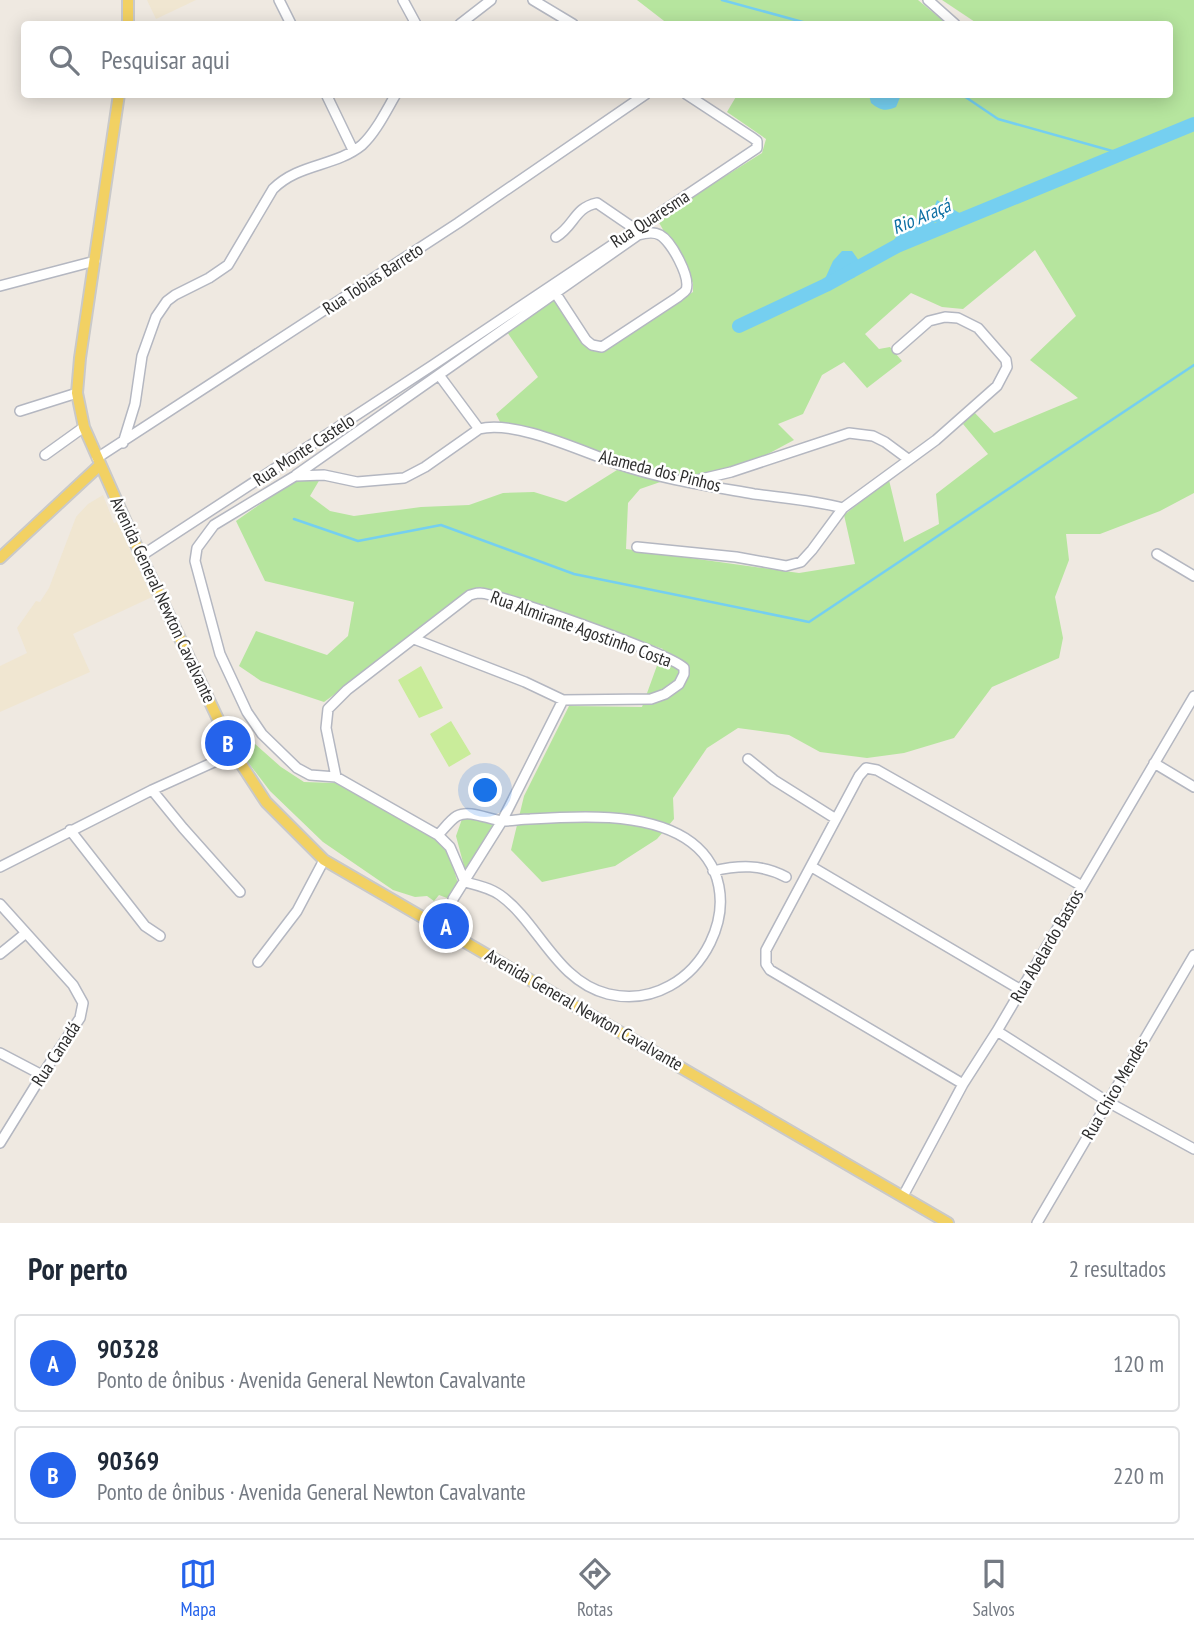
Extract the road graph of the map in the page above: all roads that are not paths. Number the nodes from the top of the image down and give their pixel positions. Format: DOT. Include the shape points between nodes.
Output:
graph roads {
  1 [pos="128,0"];
  2 [pos="279,0"];
  3 [pos="403,0"];
  4 [pos="491,0"];
  5 [pos="533,0"];
  6 [pos="928,0"];
  7 [pos="128,21"];
  8 [pos="290,21"];
  9 [pos="414,21"];
  10 [pos="464,21"];
  11 [pos="568,21"];
  12 [pos="952,21"];
  13 [pos="118,98"];
  14 [pos="328,98"];
  15 [pos="393,98"];
  16 [pos="640,98"];
  17 [pos="692,98"];
  18 [pos="353,150"];
  19 [pos="635,229"];
  20 [pos="556,237"];
  21 [pos="95,261"];
  22 [pos="0,286"];
  23 [pos="556,294"];
  24 [pos="466,342"];
  25 [pos="897,349"];
  26 [pos="439,375"];
  27 [pos="77,393"];
  28 [pos="20,411"];
  29 [pos="84,427"];
  30 [pos="479,429"];
  31 [pos="123,443"];
  32 [pos="45,455"];
  33 [pos="908,459"];
  34 [pos="99,462"];
  35 [pos="295,476"];
  36 [pos="692,482"];
  37 [pos="843,508"];
  38 [pos="637,547"];
  39 [pos="1157,554"];
  40 [pos="141,556"];
  41 [pos="0,558"];
  42 [pos="1194,576"];
  43 [pos="414,639"];
  44 [pos="1194,696"];
  45 [pos="563,700"];
  46 [pos="234,753"];
  47 [pos="748,759"];
  48 [pos="1154,763"];
  49 [pos="337,777"];
  50 [pos="1194,787"];
  51 [pos="152,790"];
  52 [pos="836,819"];
  53 [pos="502,821"];
  54 [pos="70,830"];
  55 [pos="438,835"];
  56 [pos="324,860"];
  57 [pos="0,867"];
  58 [pos="812,867"];
  59 [pos="713,872"];
  60 [pos="786,877"];
  61 [pos="465,881"];
  62 [pos="1082,886"];
  63 [pos="240,892"];
  64 [pos="0,904"];
  65 [pos="436,923"];
  66 [pos="26,933"];
  67 [pos="160,936"];
  68 [pos="0,954"];
  69 [pos="1194,955"];
  70 [pos="258,962"];
  71 [pos="1021,990"];
  72 [pos="997,1031"];
  73 [pos="0,1053"];
  74 [pos="42,1075"];
  75 [pos="963,1084"];
  76 [pos="1108,1102"];
  77 [pos="0,1143"];
  78 [pos="1194,1149"];
  79 [pos="903,1196"];
  80 [pos="948,1223"];
  81 [pos="1037,1223"];
  1 -- 7 [label="main road"];
  2 -- 8 [label="street"];
  3 -- 9 [label="street"];
  4 -- 10 [label="street"];
  5 -- 11 [label="street"];
  6 -- 12 [label="street"];
  13 -- 21 [label="main road, Avenida General Newton Cavalvante"];
  14 -- 18 [label="street"];
  15 -- 18 [label="street" via="369,137"];
  16 -- 31 [label="street, Rua Tobias Barreto"];
  17 -- 19 [label="street, Rua Quaresma" via="758,145"];
  18 -- 31 [label="street" via="281,181 228,265 167,301 150,329"];
  19 -- 20 [label="street" via="597,203 576,212 568,229"];
  19 -- 24 [label="street, Rua Quaresma"];
  21 -- 22 [label="street"];
  21 -- 27 [label="main road, Avenida General Newton Cavalvante"];
  23 -- 23 [label="street" via="586,340 602,346 685,292 686,280 678,257 659,234 644,233"];
  23 -- 26 [label="street"];
  24 -- 40 [label="street, Rua Monte Castelo"];
  25 -- 33 [label="street" via="929,321 958,318 978,328 1006,360 1007,368 997,386"];
  26 -- 30 [label="street"];
  26 -- 35 [label="street"];
  27 -- 28 [label="street"];
  27 -- 29 [label="main road, Avenida General Newton Cavalvante"];
  29 -- 32 [label="street"];
  29 -- 34 [label="main road, Avenida General Newton Cavalvante"];
  30 -- 35 [label="street" via="404,478 357,482 313,474"];
  30 -- 36 [label="street, Alameda dos Pinhos" via="512,428 621,465"];
  31 -- 34 [label="street, Rua Tobias Barreto"];
  33 -- 36 [label="street" via="873,436 849,433"];
  33 -- 37 [label="street"];
  34 -- 40 [label="main road, Avenida General Newton Cavalvante"];
  34 -- 41 [label="main road"];
  35 -- 49 [label="street" via="214,525 197,548 195,561 213,634 247,712 297,768 310,775"];
  36 -- 37 [label="street, Alameda dos Pinhos"];
  37 -- 38 [label="street" via="806,558 793,565"];
  39 -- 42 [label="street"];
  40 -- 46 [label="main road, Avenida General Newton Cavalvante"];
  43 -- 45 [label="street"];
  43 -- 45 [label="street, Rua Almirante Agostinho Costa" via="470,596 481,593 652,650 684,668 679,684 650,699"];
  43 -- 49 [label="street, Rua Almirante Agostinho Costa" via="328,709 326,728"];
  44 -- 48 [label="street, Rua Abelardo Bastos"];
  45 -- 53 [label="street"];
  46 -- 51 [label="street"];
  46 -- 56 [label="main road, Avenida General Newton Cavalvante" via="266,802"];
  47 -- 52 [label="street"];
  48 -- 50 [label="street"];
  48 -- 62 [label="street, Rua Abelardo Bastos"];
  49 -- 55 [label="street"];
  51 -- 54 [label="street"];
  51 -- 63 [label="street"];
  52 -- 58 [label="street"];
  52 -- 62 [label="street" via="859,776 869,768"];
  53 -- 55 [label="street" via="462,814"];
  53 -- 59 [label="street" via="592,815 632,820 684,837"];
  53 -- 61 [label="street"];
  54 -- 57 [label="street"];
  54 -- 67 [label="street" via="145,926"];
  55 -- 61 [label="street" via="450,847"];
  56 -- 65 [label="main road, Avenida General Newton Cavalvante"];
  56 -- 70 [label="street" via="296,911"];
  58 -- 71 [label="street"];
  58 -- 75 [label="street" via="766,950 770,970"];
  59 -- 60 [label="street" via="749,866"];
  59 -- 61 [label="street" via="720,904 718,929 696,964 671,987 626,997 583,982 551,955 499,894"];
  61 -- 65 [label="street"];
  62 -- 71 [label="street, Rua Abelardo Bastos"];
  64 -- 66 [label="street, Rua Canadá"];
  65 -- 79 [label="main road, Avenida General Newton Cavalvante"];
  66 -- 68 [label="street"];
  66 -- 74 [label="street, Rua Canadá" via="78,991 84,1007"];
  69 -- 76 [label="street, Rua Chico Mendes"];
  71 -- 72 [label="street, Rua Abelardo Bastos"];
  72 -- 75 [label="street, Rua Abelardo Bastos"];
  72 -- 76 [label="street"];
  73 -- 74 [label="street"];
  74 -- 77 [label="street, Rua Canadá"];
  75 -- 79 [label="street, Rua Abelardo Bastos"];
  76 -- 78 [label="street"];
  76 -- 81 [label="street, Rua Chico Mendes"];
  79 -- 80 [label="main road, Avenida General Newton Cavalvante"];
}
